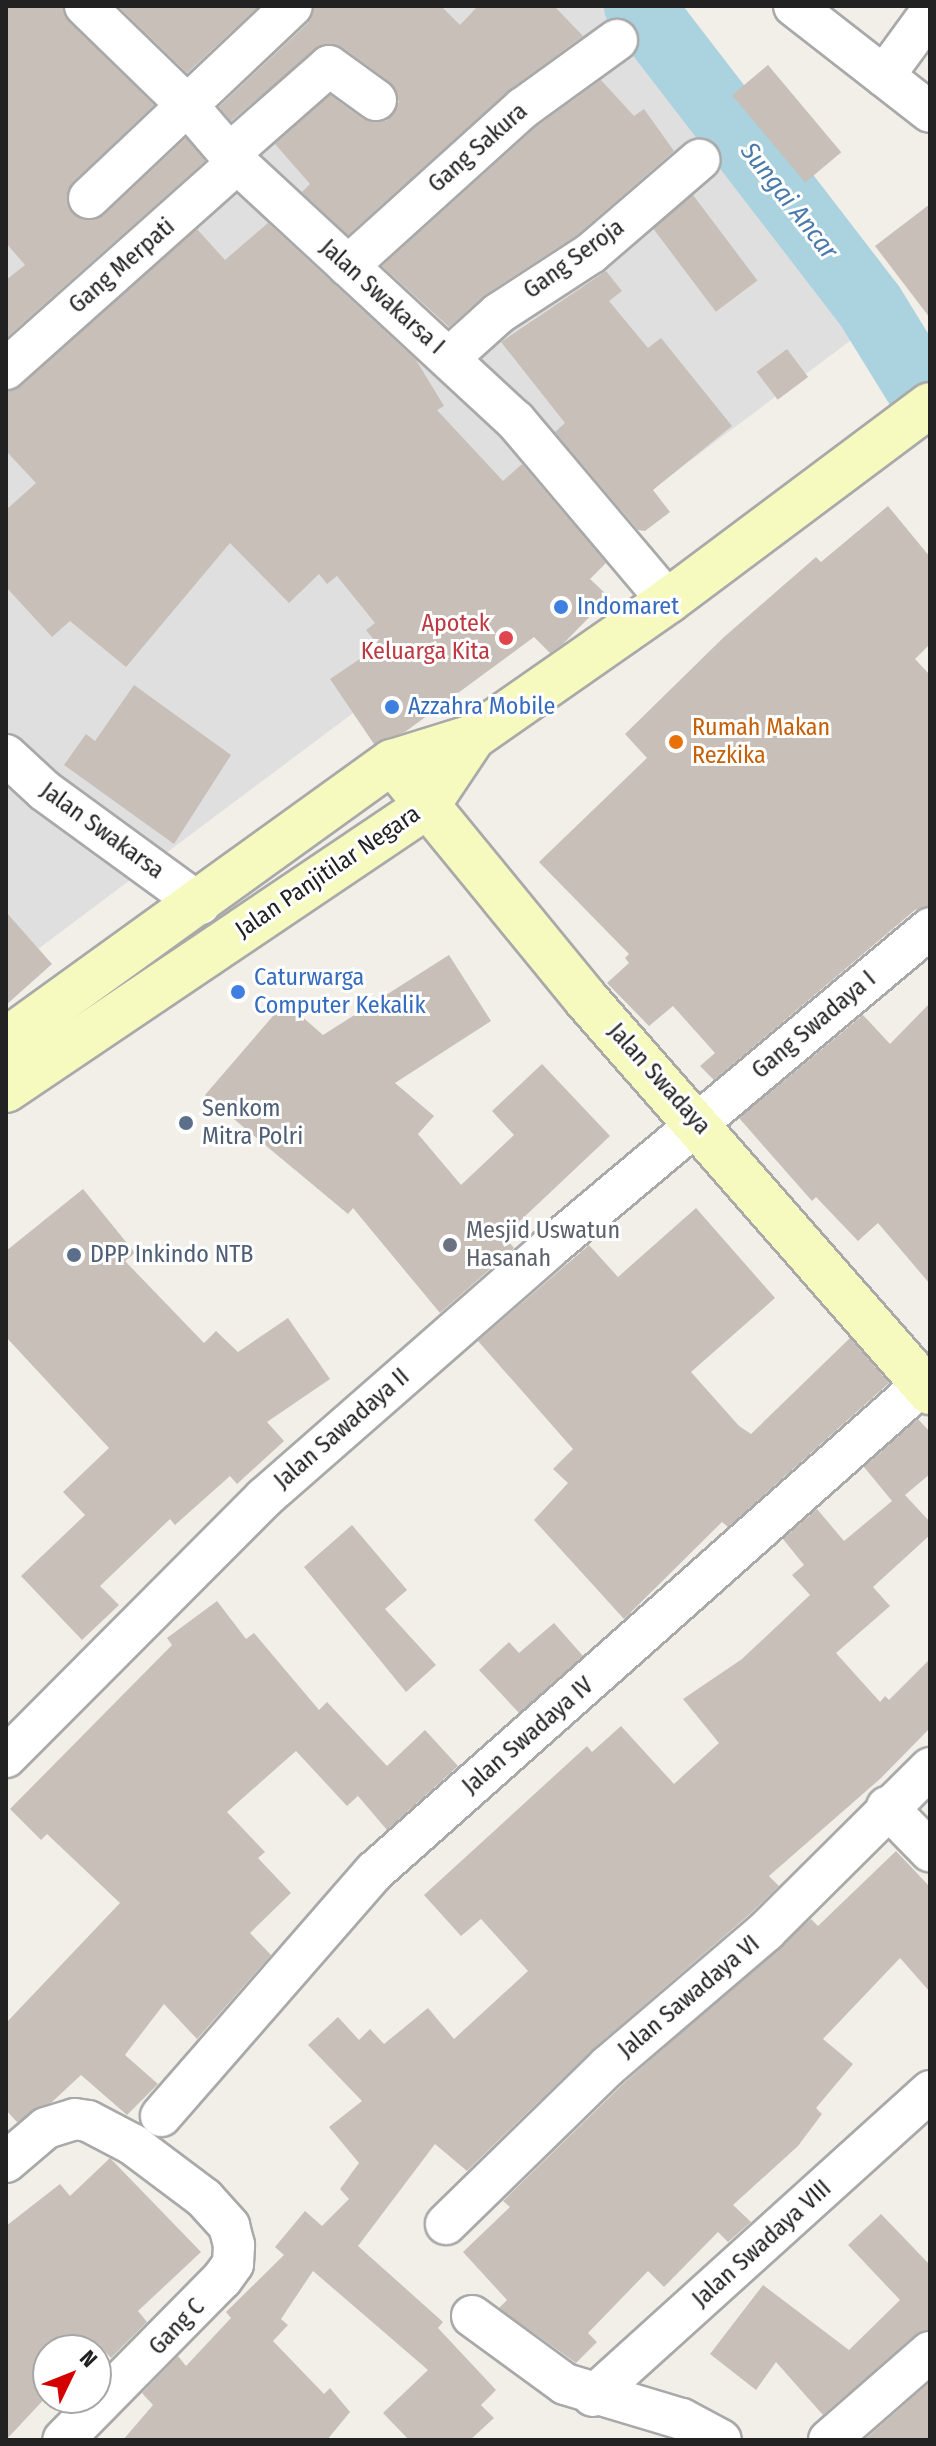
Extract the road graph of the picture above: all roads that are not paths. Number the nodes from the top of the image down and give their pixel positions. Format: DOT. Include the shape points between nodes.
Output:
graph roads {
  1 [pos="85,6"];
  2 [pos="292,6"];
  3 [pos="794,6"];
  4 [pos="930,13"];
  5 [pos="617,40"];
  6 [pos="884,76"];
  7 [pos="376,100"];
  8 [pos="188,106"];
  9 [pos="930,112"];
  10 [pos="233,158"];
  11 [pos="699,160"];
  12 [pos="89,198"];
  13 [pos="348,266"];
  14 [pos="449,358"];
  15 [pos="6,369"];
  16 [pos="930,405"];
  17 [pos="668,601"];
  18 [pos="473,737"];
  19 [pos="6,755"];
  20 [pos="392,762"];
  21 [pos="427,806"];
  22 [pos="200,904"];
  23 [pos="925,941"];
  24 [pos="6,1040"];
  25 [pos="6,1090"];
  26 [pos="697,1121"];
  27 [pos="926,1388"];
  28 [pos="6,1757"];
  29 [pos="930,1768"];
  30 [pos="887,1807"];
  31 [pos="930,1851"];
  32 [pos="923,2112"];
  33 [pos="161,2116"];
  34 [pos="6,2162"];
  35 [pos="446,2224"];
  36 [pos="472,2316"];
  37 [pos="930,2352"];
  38 [pos="593,2396"];
  39 [pos="63,2440"];
  40 [pos="721,2440"];
  41 [pos="829,2440"];
  1 -- 8 [label="street, Jalan Swakarsa I"];
  2 -- 8 [label="street"];
  3 -- 6 [label="street"];
  4 -- 6 [label="street"];
  5 -- 13 [label="street, Gang Sakura" via="523,108"];
  6 -- 9 [label="street"];
  7 -- 10 [label="street, Gang Merpati" via="329,66"];
  8 -- 10 [label="street, Jalan Swakarsa I"];
  8 -- 12 [label="street"];
  10 -- 13 [label="street, Jalan Swakarsa I"];
  10 -- 15 [label="street, Gang Merpati"];
  11 -- 14 [label="street, Gang Seroja" via="591,253 499,313"];
  13 -- 14 [label="street, Jalan Swakarsa I"];
  14 -- 17 [label="street, Jalan Swakarsa I" via="515,420"];
  16 -- 17 [label="main road, Jalan Panjitilar Negara"];
  17 -- 18 [label="main road, Jalan Panjitilar Negara"];
  18 -- 20 [label="main road"];
  18 -- 21 [label="main road, Jalan Panjitilar Negara"];
  19 -- 22 [label="street, Jalan Swakarsa" via="45,791"];
  20 -- 21 [label="main road, Jalan Swadaya"];
  20 -- 22 [label="main road"];
  21 -- 25 [label="main road, Jalan Panjitilar Negara"];
  21 -- 26 [label="main road, Jalan Swadaya" via="585,998"];
  22 -- 24 [label="main road"];
  23 -- 26 [label="street, Gang Swadaya I"];
  26 -- 27 [label="main road, Jalan Swadaya"];
  26 -- 28 [label="street, Jalan Sawadaya II" via="264,1498"];
  27 -- 33 [label="street, Jalan Swadaya IV" via="375,1871"];
  29 -- 30 [label="street, Jalan Sawadaya VI"];
  30 -- 31 [label="street"];
  30 -- 35 [label="street, Jalan Sawadaya VI" via="766,1931 608,2066"];
  32 -- 38 [label="street, Jalan Swadaya VIII"];
  34 -- 39 [label="street, Gang C" via="46,2128 75,2119 88,2121 132,2144 204,2198 229,2226 233,2264 187,2318"];
  36 -- 38 [label="street" via="565,2384"];
  37 -- 41 [label="street"];
  38 -- 40 [label="street" via="682,2419"];
}
